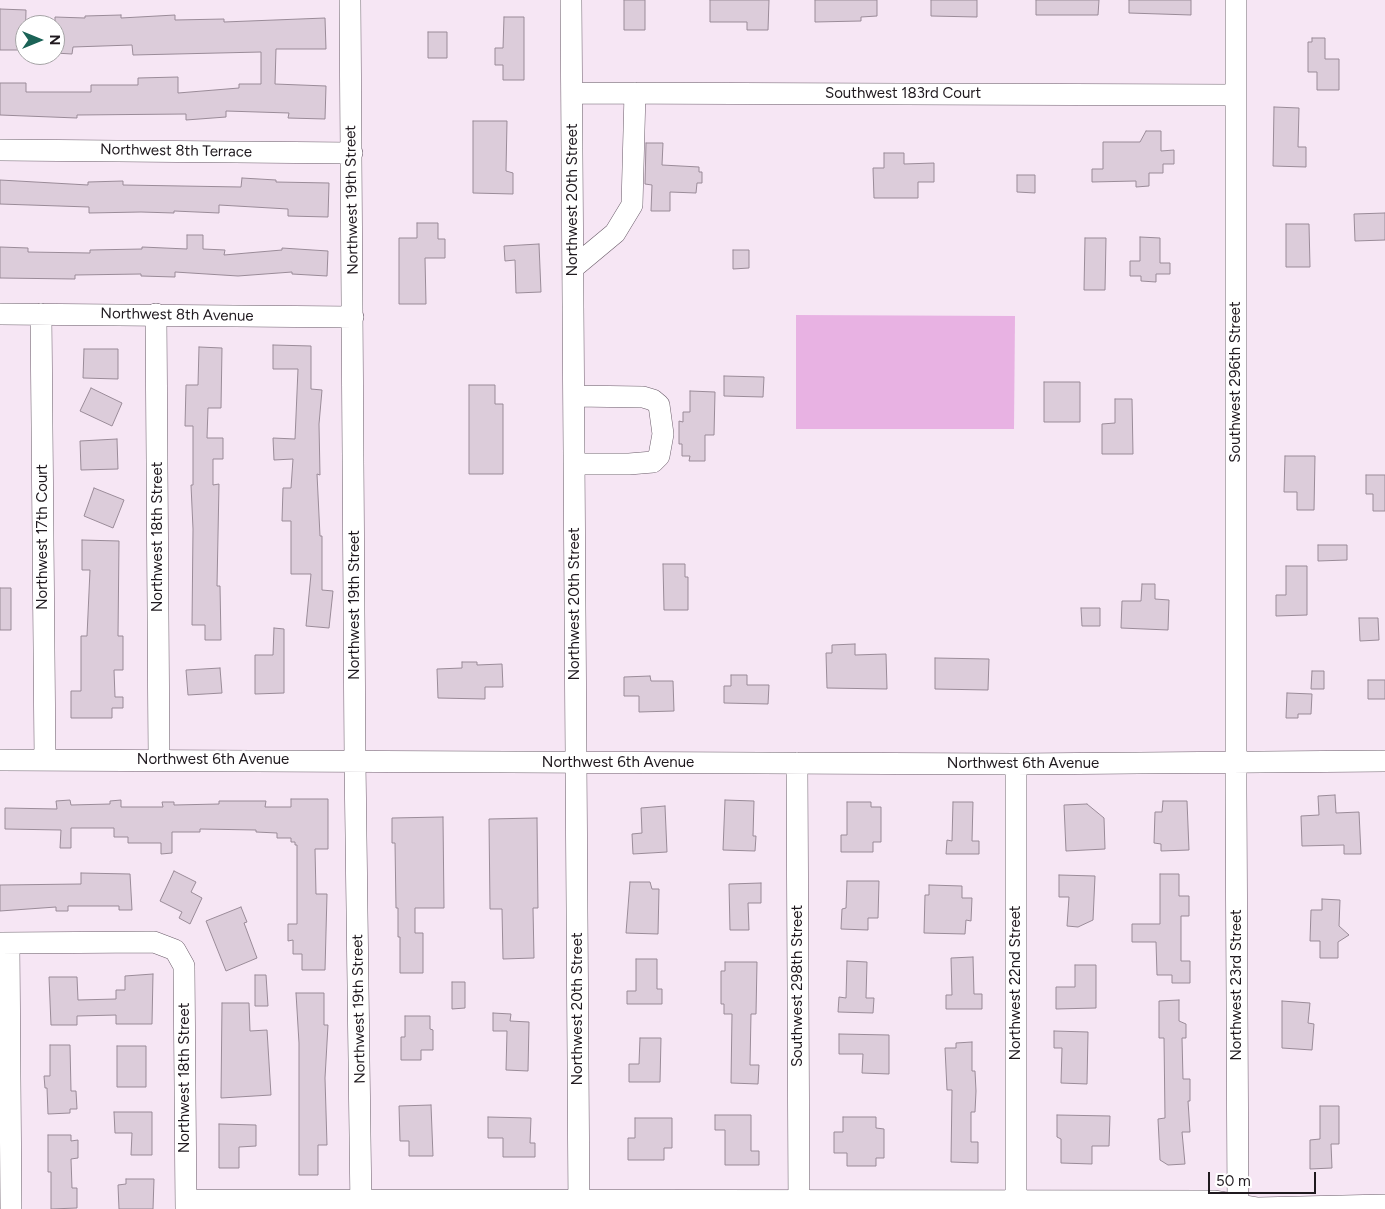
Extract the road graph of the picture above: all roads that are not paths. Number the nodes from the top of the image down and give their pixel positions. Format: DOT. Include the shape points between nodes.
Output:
graph roads {
  1 [pos="350,0"];
  2 [pos="571,0"];
  3 [pos="1236,0"];
  4 [pos="572,93"];
  5 [pos="635,93"];
  6 [pos="1235,95"];
  7 [pos="0,150"];
  8 [pos="352,153"];
  9 [pos="573,268"];
  10 [pos="0,314"];
  11 [pos="41,314"];
  12 [pos="156,314"];
  13 [pos="353,317"];
  14 [pos="574,396"];
  15 [pos="574,464"];
  16 [pos="0,760"];
  17 [pos="44,760"];
  18 [pos="159,760"];
  19 [pos="355,761"];
  20 [pos="1385,761"];
  21 [pos="797,763"];
  22 [pos="576,764"];
  23 [pos="1016,764"];
  24 [pos="1236,764"];
  25 [pos="4,942"];
  26 [pos="579,1204"];
  27 [pos="799,1204"];
  28 [pos="186,1205"];
  29 [pos="361,1205"];
  30 [pos="1016,1205"];
  31 [pos="1385,1205"];
  32 [pos="1238,1207"];
  33 [pos="11,1209"];
  1 -- 8 [label="street, Northwest 19th Street"];
  2 -- 4 [label="street, Northwest 20th Street"];
  3 -- 6 [label="street, Southwest 296th Street"];
  4 -- 5 [label="street, Southwest 183rd Court"];
  4 -- 9 [label="street, Northwest 20th Street"];
  5 -- 6 [label="street, Southwest 183rd Court"];
  5 -- 9 [label="street" via="632,205 615,233"];
  6 -- 24 [label="street, Southwest 296th Street"];
  7 -- 8 [label="street, Northwest 8th Terrace"];
  8 -- 13 [label="street, Northwest 19th Street"];
  9 -- 14 [label="street, Northwest 20th Street"];
  10 -- 11 [label="street, Northwest 8th Avenue"];
  11 -- 12 [label="street, Northwest 8th Avenue"];
  11 -- 17 [label="street, Northwest 17th Court"];
  12 -- 13 [label="street, Northwest 8th Avenue"];
  12 -- 18 [label="street, Northwest 18th Street"];
  13 -- 19 [label="street, Northwest 19th Street"];
  14 -- 15 [label="street, Northwest 20th Street"];
  14 -- 15 [label="street" via="653,400 659,405 663,434 659,456 653,462"];
  15 -- 22 [label="street, Northwest 20th Street"];
  16 -- 17 [label="street, Northwest 6th Avenue"];
  17 -- 18 [label="street, Northwest 6th Avenue"];
  18 -- 19 [label="street, Northwest 6th Avenue"];
  19 -- 22 [label="street, Northwest 6th Avenue"];
  19 -- 29 [label="street, Northwest 19th Street"];
  20 -- 24 [label="street, Northwest 6th Avenue"];
  21 -- 22 [label="street, Northwest 6th Avenue"];
  21 -- 23 [label="street, Northwest 6th Avenue"];
  21 -- 27 [label="street, Southwest 298th Street"];
  22 -- 26 [label="street, Northwest 20th Street"];
  23 -- 24 [label="street, Northwest 6th Avenue"];
  23 -- 30 [label="street, Northwest 22nd Street"];
  24 -- 32 [label="street, Northwest 23rd Street"];
  25 -- 28 [label="street, Northwest 18th Street" via="154,942 175,950 184,966"];
  25 -- 33 [label="street"];
  26 -- 27 [label="street"];
  26 -- 29 [label="street"];
  27 -- 30 [label="street"];
  28 -- 29 [label="street"];
  30 -- 32 [label="street" via="1215,1201"];
  31 -- 32 [label="street"];
}
